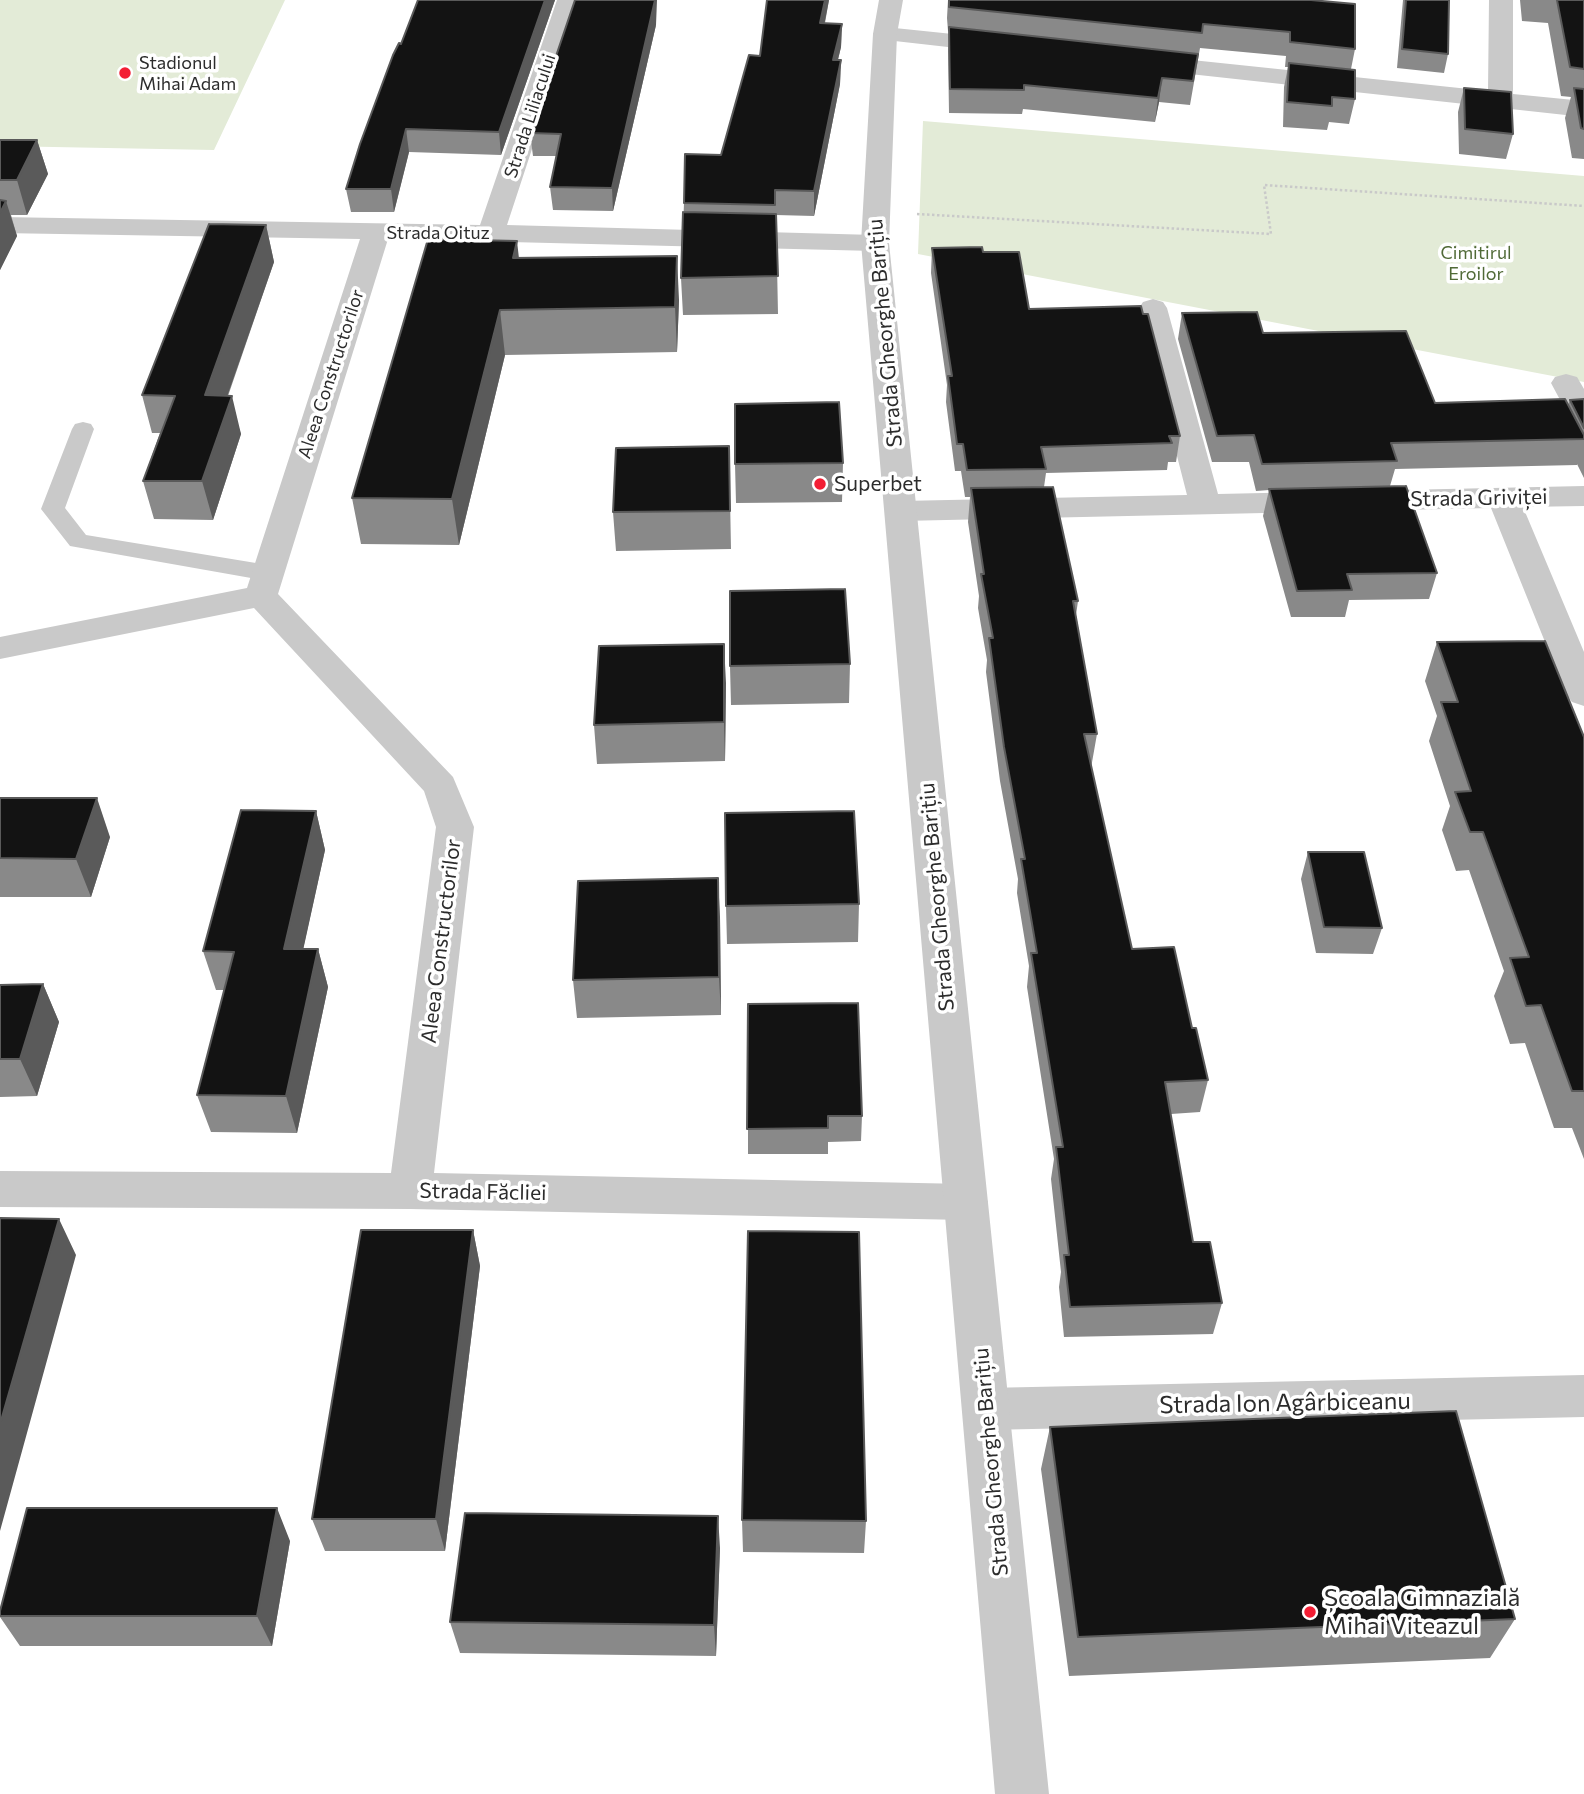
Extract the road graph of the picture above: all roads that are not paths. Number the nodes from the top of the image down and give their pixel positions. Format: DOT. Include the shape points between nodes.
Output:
graph roads {
  1 [pos="569,0"];
  2 [pos="1501,0"];
  3 [pos="888,17"];
  4 [pos="1030,49"];
  5 [pos="1127,60"];
  6 [pos="1500,100"];
  7 [pos="1584,109"];
  8 [pos="0,225"];
  9 [pos="875,227"];
  10 [pos="376,233"];
  11 [pos="491,233"];
  12 [pos="1153,308"];
  13 [pos="1566,383"];
  14 [pos="1584,418"];
  15 [pos="83,429"];
  16 [pos="1584,496"];
  17 [pos="1503,498"];
  18 [pos="1205,504"];
  19 [pos="901,511"];
  20 [pos="265,584"];
  21 [pos="0,648"];
  22 [pos="1584,694"];
  23 [pos="0,1189"];
  24 [pos="410,1191"];
  25 [pos="966,1202"];
  26 [pos="1584,1396"];
  27 [pos="986,1409"];
  28 [pos="1022,1794"];
  1 -- 11 [label="street, Strada Liliacului"];
  2 -- 6 [label="street"];
  3 -- 4 [label="street"];
  3 -- 9 [label="street, Strada Gheorghe Barițiu"];
  5 -- 6 [label="street"];
  6 -- 7 [label="street"];
  8 -- 10 [label="street, Strada Oituz"];
  9 -- 11 [label="street, Strada Oituz"];
  9 -- 19 [label="street, Strada Gheorghe Barițiu"];
  10 -- 11 [label="street, Strada Oituz"];
  10 -- 20 [label="street, Aleea Constructorilor"];
  12 -- 18 [label="street"];
  13 -- 14 [label="street"];
  15 -- 20 [label="lane" via="53,509 78,541"];
  16 -- 17 [label="street, Strada Griviței"];
  17 -- 18 [label="street, Strada Griviței"];
  17 -- 22 [label="street"];
  18 -- 19 [label="street, Strada Griviței"];
  19 -- 25 [label="street, Strada Gheorghe Barițiu"];
  20 -- 21 [label="street"];
  20 -- 24 [label="street, Aleea Constructorilor" via="440,786 455,827"];
  23 -- 24 [label="street, Strada Făcliei"];
  24 -- 25 [label="street, Strada Făcliei"];
  25 -- 27 [label="street, Strada Gheorghe Barițiu"];
  26 -- 27 [label="street, Strada Ion Agârbiceanu"];
  27 -- 28 [label="street, Strada Gheorghe Barițiu"];
}
